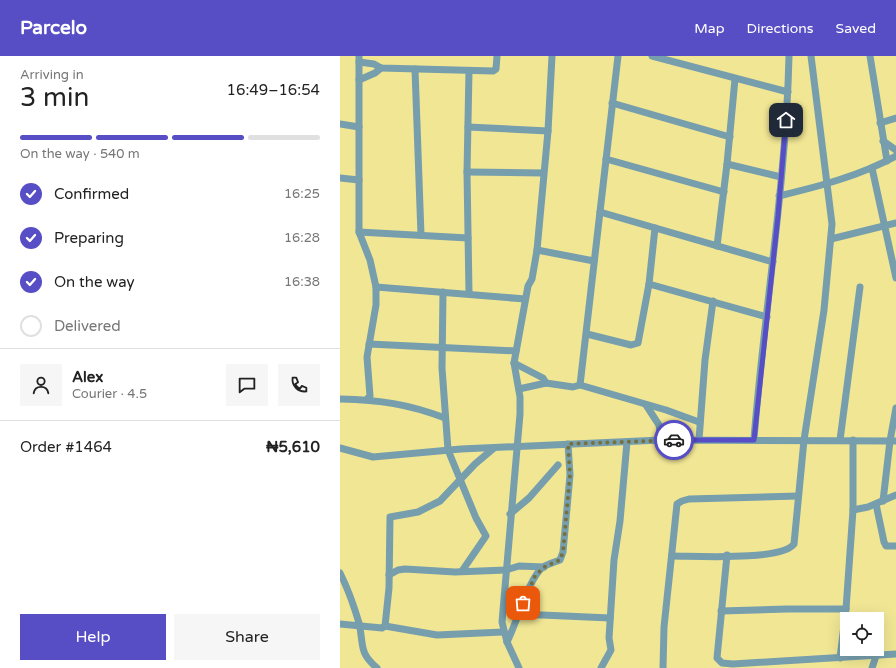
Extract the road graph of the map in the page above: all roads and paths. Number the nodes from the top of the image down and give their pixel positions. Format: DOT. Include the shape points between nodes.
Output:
graph roads {
  1 [pos="497,56"];
  2 [pos="552,56"];
  3 [pos="618,56"];
  4 [pos="652,56"];
  5 [pos="789,56"];
  6 [pos="811,56"];
  7 [pos="870,56"];
  8 [pos="671,58"];
  9 [pos="359,59"];
  10 [pos="381,68"];
  11 [pos="415,69"];
  12 [pos="469,71"];
  13 [pos="735,79"];
  14 [pos="359,80"];
  15 [pos="788,92"];
  16 [pos="612,103"];
  17 [pos="896,118"];
  18 [pos="880,123"];
  19 [pos="340,124"];
  20 [pos="359,127"];
  21 [pos="468,127"];
  22 [pos="548,131"];
  23 [pos="730,137"];
  24 [pos="883,141"];
  25 [pos="896,150"];
  26 [pos="896,156"];
  27 [pos="606,159"];
  28 [pos="887,161"];
  29 [pos="727,164"];
  30 [pos="872,168"];
  31 [pos="467,172"];
  32 [pos="543,173"];
  33 [pos="781,177"];
  34 [pos="340,178"];
  35 [pos="359,180"];
  36 [pos="827,184"];
  37 [pos="724,192"];
  38 [pos="779,196"];
  39 [pos="600,212"];
  40 [pos="896,223"];
  41 [pos="885,226"];
  42 [pos="655,228"];
  43 [pos="358,232"];
  44 [pos="421,235"];
  45 [pos="468,238"];
  46 [pos="831,239"];
  47 [pos="717,246"];
  48 [pos="537,250"];
  49 [pos="894,257"];
  50 [pos="594,261"];
  51 [pos="774,262"];
  52 [pos="896,278"];
  53 [pos="649,284"];
  54 [pos="376,287"];
  55 [pos="860,287"];
  56 [pos="443,292"];
  57 [pos="469,293"];
  58 [pos="525,299"];
  59 [pos="712,301"];
  60 [pos="768,317"];
  61 [pos="586,334"];
  62 [pos="369,344"];
  63 [pos="442,348"];
  64 [pos="516,351"];
  65 [pos="514,364"];
  66 [pos="546,383"];
  67 [pos="580,385"];
  68 [pos="519,389"];
  69 [pos="340,399"];
  70 [pos="367,399"];
  71 [pos="646,405"];
  72 [pos="896,408"];
  73 [pos="445,418"];
  74 [pos="700,422"];
  75 [pos="662,440"];
  76 [pos="699,440"];
  77 [pos="754,440"];
  78 [pos="804,440"];
  79 [pos="840,440"];
  80 [pos="853,440"];
  81 [pos="893,441"];
  82 [pos="627,442"];
  83 [pos="568,444"];
  84 [pos="516,447"];
  85 [pos="340,448"];
  86 [pos="494,448"];
  87 [pos="448,450"];
  88 [pos="558,465"];
  89 [pos="461,479"];
  90 [pos="896,495"];
  91 [pos="798,496"];
  92 [pos="879,502"];
  93 [pos="853,510"];
  94 [pos="510,514"];
  95 [pos="896,546"];
  96 [pos="726,555"];
  97 [pos="672,556"];
  98 [pos="390,562"];
  99 [pos="544,567"];
  100 [pos="405,569"];
  101 [pos="506,570"];
  102 [pos="462,571"];
  103 [pos="340,573"];
  104 [pos="389,575"];
  105 [pos="846,609"];
  106 [pos="721,611"];
  107 [pos="519,614"];
  108 [pos="610,618"];
  109 [pos="340,624"];
  110 [pos="360,625"];
  111 [pos="385,626"];
  112 [pos="503,632"];
  113 [pos="507,642"];
  114 [pos="896,654"];
  115 [pos="884,655"];
  116 [pos="876,656"];
  117 [pos="840,658"];
  118 [pos="377,668"];
  119 [pos="519,668"];
  120 [pos="601,668"];
  121 [pos="663,668"];
  122 [pos="872,668"];
  1 -- 12 [label="street" via="495,70"];
  2 -- 22 [label="street"];
  3 -- 16 [label="street"];
  4 -- 8 [label="street"];
  5 -- 15 [label="street"];
  6 -- 36 [label="street"];
  7 -- 18 [label="street"];
  8 -- 13 [label="street"];
  9 -- 10 [label="street"];
  9 -- 14 [label="street"];
  10 -- 11 [label="street"];
  10 -- 14 [label="street"];
  11 -- 12 [label="street"];
  11 -- 44 [label="street"];
  12 -- 21 [label="street"];
  13 -- 15 [label="street"];
  13 -- 23 [label="street"];
  14 -- 20 [label="street"];
  15 -- 33 [label="street"];
  16 -- 23 [label="street"];
  16 -- 27 [label="street"];
  17 -- 18 [label="street"];
  18 -- 24 [label="street"];
  19 -- 20 [label="street"];
  20 -- 35 [label="street"];
  21 -- 22 [label="street"];
  21 -- 31 [label="street"];
  22 -- 32 [label="street"];
  23 -- 29 [label="street"];
  24 -- 25 [label="street"];
  24 -- 28 [label="street"];
  26 -- 28 [label="street"];
  27 -- 37 [label="street"];
  27 -- 39 [label="street"];
  28 -- 30 [label="street"];
  29 -- 33 [label="street"];
  29 -- 37 [label="street"];
  30 -- 36 [label="street"];
  30 -- 41 [label="street"];
  31 -- 32 [label="street"];
  31 -- 45 [label="street"];
  32 -- 48 [label="street"];
  33 -- 38 [label="street"];
  34 -- 35 [label="street"];
  35 -- 43 [label="street"];
  36 -- 38 [label="street"];
  36 -- 46 [label="street" via="832,224"];
  37 -- 47 [label="street"];
  38 -- 51 [label="street"];
  39 -- 42 [label="street"];
  39 -- 50 [label="street"];
  40 -- 41 [label="street"];
  41 -- 46 [label="street"];
  41 -- 49 [label="street"];
  42 -- 47 [label="street"];
  42 -- 53 [label="street"];
  43 -- 44 [label="street"];
  43 -- 54 [label="street" via="370,260"];
  44 -- 45 [label="street"];
  45 -- 57 [label="street"];
  46 -- 78 [label="street" via="824,310"];
  47 -- 51 [label="street"];
  48 -- 50 [label="street"];
  48 -- 58 [label="street" via="532,279"];
  49 -- 52 [label="street"];
  50 -- 61 [label="street"];
  51 -- 60 [label="street"];
  53 -- 59 [label="street"];
  53 -- 61 [label="street" via="638,344 631,345"];
  54 -- 56 [label="street"];
  54 -- 62 [label="street" via="376,305"];
  55 -- 79 [label="street"];
  56 -- 57 [label="street"];
  56 -- 63 [label="street"];
  57 -- 58 [label="street"];
  58 -- 64 [label="street"];
  59 -- 60 [label="street"];
  59 -- 74 [label="street"];
  60 -- 77 [label="street"];
  61 -- 67 [label="street"];
  62 -- 63 [label="street"];
  62 -- 70 [label="street" via="370,396"];
  63 -- 64 [label="street"];
  63 -- 73 [label="street"];
  64 -- 65 [label="street"];
  65 -- 66 [label="street" via="543,378"];
  65 -- 68 [label="street"];
  66 -- 67 [label="street" via="573,387"];
  66 -- 68 [label="street"];
  67 -- 71 [label="street"];
  68 -- 84 [label="street" via="520,414"];
  69 -- 70 [label="street"];
  70 -- 73 [label="street" via="402,404"];
  71 -- 74 [label="street"];
  71 -- 75 [label="street" via="659,425"];
  72 -- 81 [label="street"];
  73 -- 87 [label="street"];
  74 -- 76 [label="street"];
  75 -- 76 [label="street"];
  75 -- 82 [label="street"];
  76 -- 77 [label="street"];
  77 -- 78 [label="street"];
  78 -- 79 [label="street"];
  78 -- 91 [label="street"];
  79 -- 80 [label="street"];
  80 -- 81 [label="street"];
  80 -- 93 [label="street"];
  81 -- 92 [label="street"];
  82 -- 83 [label="street"];
  82 -- 108 [label="street"];
  83 -- 84 [label="street"];
  83 -- 99 [label="street" via="570,475 563,552 560,560"];
  84 -- 86 [label="street"];
  84 -- 94 [label="street"];
  85 -- 87 [label="street" via="373,457"];
  86 -- 87 [label="street"];
  86 -- 89 [label="street"];
  87 -- 89 [label="street"];
  88 -- 94 [label="street" via="529,498"];
  89 -- 98 [label="street" via="440,501 418,512 390,517"];
  89 -- 102 [label="street" via="486,536"];
  90 -- 92 [label="street"];
  91 -- 96 [label="street" via="796,535 791,548 765,555"];
  91 -- 97 [label="street" via="682,501 677,504"];
  92 -- 93 [label="street"];
  92 -- 95 [label="street" via="884,542 886,546"];
  93 -- 105 [label="street"];
  94 -- 101 [label="street"];
  96 -- 97 [label="street"];
  96 -- 106 [label="street"];
  97 -- 121 [label="street" via="664,627"];
  98 -- 100 [label="street"];
  98 -- 104 [label="street"];
  99 -- 101 [label="street" via="518,566"];
  99 -- 107 [label="street" via="535,576 527,591"];
  100 -- 102 [label="street"];
  100 -- 104 [label="street"];
  101 -- 102 [label="street"];
  101 -- 112 [label="street"];
  103 -- 110 [label="street"];
  104 -- 111 [label="street"];
  105 -- 106 [label="street"];
  105 -- 117 [label="street"];
  106 -- 117 [label="street" via="717,658 722,663"];
  107 -- 108 [label="street"];
  107 -- 113 [label="street"];
  108 -- 120 [label="street" via="611,650"];
  109 -- 110 [label="street"];
  110 -- 111 [label="street" via="382,628"];
  110 -- 118 [label="street" via="362,649 367,660"];
  111 -- 112 [label="street" via="437,635"];
  112 -- 113 [label="street"];
  113 -- 119 [label="street"];
  114 -- 115 [label="street"];
  116 -- 117 [label="street"];
  116 -- 122 [label="street"];
}
